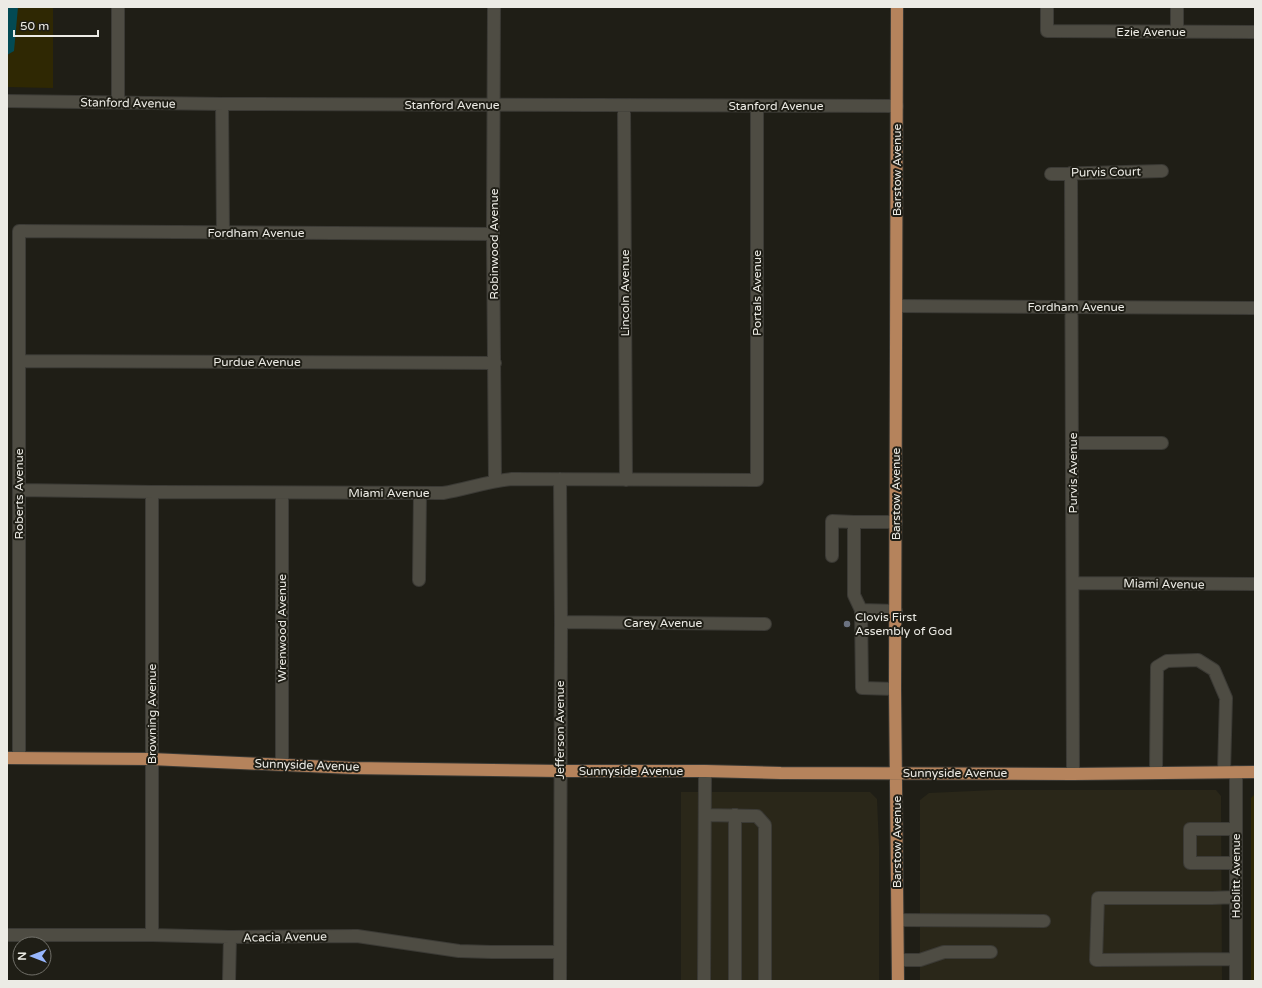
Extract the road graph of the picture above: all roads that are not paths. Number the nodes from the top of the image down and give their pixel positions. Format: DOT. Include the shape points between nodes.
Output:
graph roads {
  1 [pos="118,7"];
  2 [pos="494,7"];
  3 [pos="897,7"];
  4 [pos="1047,7"];
  5 [pos="1177,7"];
  6 [pos="1177,32"];
  7 [pos="1255,32"];
  8 [pos="7,101"];
  9 [pos="118,103"];
  10 [pos="222,104"];
  11 [pos="494,105"];
  12 [pos="624,106"];
  13 [pos="757,106"];
  14 [pos="897,106"];
  15 [pos="1162,171"];
  16 [pos="1071,173"];
  17 [pos="1050,174"];
  18 [pos="19,231"];
  19 [pos="223,233"];
  20 [pos="493,234"];
  21 [pos="897,306"];
  22 [pos="1072,307"];
  23 [pos="1255,308"];
  24 [pos="19,361"];
  25 [pos="495,362"];
  26 [pos="1073,442"];
  27 [pos="1162,442"];
  28 [pos="560,479"];
  29 [pos="495,480"];
  30 [pos="626,480"];
  31 [pos="757,480"];
  32 [pos="19,490"];
  33 [pos="152,492"];
  34 [pos="282,493"];
  35 [pos="420,493"];
  36 [pos="854,522"];
  37 [pos="896,522"];
  38 [pos="832,556"];
  39 [pos="419,580"];
  40 [pos="1073,583"];
  41 [pos="1255,584"];
  42 [pos="861,610"];
  43 [pos="896,611"];
  44 [pos="561,622"];
  45 [pos="765,624"];
  46 [pos="896,688"];
  47 [pos="7,758"];
  48 [pos="19,758"];
  49 [pos="151,759"];
  50 [pos="282,764"];
  51 [pos="560,771"];
  52 [pos="705,771"];
  53 [pos="1156,772"];
  54 [pos="1230,772"];
  55 [pos="1255,772"];
  56 [pos="897,773"];
  57 [pos="1073,774"];
  58 [pos="705,815"];
  59 [pos="735,815"];
  60 [pos="1236,829"];
  61 [pos="1236,863"];
  62 [pos="1236,897"];
  63 [pos="898,920"];
  64 [pos="1044,921"];
  65 [pos="9,935"];
  66 [pos="152,936"];
  67 [pos="230,937"];
  68 [pos="560,952"];
  69 [pos="991,952"];
  70 [pos="1236,959"];
  71 [pos="898,960"];
  72 [pos="229,981"];
  73 [pos="560,981"];
  74 [pos="704,981"];
  75 [pos="735,981"];
  76 [pos="765,981"];
  77 [pos="898,981"];
  78 [pos="1236,981"];
  1 -- 9 [label="street"];
  2 -- 11 [label="street, Robinwood Avenue"];
  3 -- 14 [label="main road, Barstow Avenue"];
  4 -- 6 [label="street, Ezie Avenue" via="1047,31"];
  5 -- 6 [label="street"];
  6 -- 7 [label="street, Ezie Avenue"];
  8 -- 9 [label="street, Stanford Avenue"];
  9 -- 10 [label="street, Stanford Avenue"];
  10 -- 11 [label="street, Stanford Avenue"];
  10 -- 19 [label="street"];
  11 -- 12 [label="street, Stanford Avenue"];
  11 -- 20 [label="street, Robinwood Avenue"];
  12 -- 13 [label="street, Stanford Avenue"];
  12 -- 30 [label="street, Lincoln Avenue"];
  13 -- 14 [label="street, Stanford Avenue"];
  13 -- 31 [label="street, Portals Avenue"];
  14 -- 21 [label="main road, Barstow Avenue"];
  15 -- 16 [label="street, Purvis Court"];
  16 -- 17 [label="street, Purvis Court"];
  16 -- 22 [label="street, Purvis Avenue"];
  18 -- 19 [label="street, Fordham Avenue"];
  18 -- 24 [label="street, Roberts Avenue"];
  19 -- 20 [label="street, Fordham Avenue"];
  20 -- 25 [label="street, Robinwood Avenue"];
  21 -- 22 [label="street, Fordham Avenue"];
  21 -- 37 [label="main road, Barstow Avenue"];
  22 -- 23 [label="street, Fordham Avenue"];
  22 -- 26 [label="street, Purvis Avenue"];
  24 -- 25 [label="street, Purdue Avenue"];
  24 -- 32 [label="street, Roberts Avenue"];
  25 -- 29 [label="street, Robinwood Avenue"];
  26 -- 27 [label="street"];
  26 -- 40 [label="street, Purvis Avenue"];
  28 -- 29 [label="street, Miami Avenue"];
  28 -- 30 [label="street, Miami Avenue"];
  28 -- 44 [label="street, Jefferson Avenue"];
  29 -- 35 [label="street, Miami Avenue" via="463,490"];
  30 -- 31 [label="street, Miami Avenue"];
  32 -- 33 [label="street, Miami Avenue"];
  32 -- 48 [label="street, Roberts Avenue"];
  33 -- 34 [label="street, Miami Avenue"];
  33 -- 49 [label="street, Browning Avenue"];
  34 -- 35 [label="street, Miami Avenue"];
  34 -- 50 [label="street, Wrenwood Avenue"];
  35 -- 39 [label="street"];
  36 -- 37 [label="street"];
  36 -- 38 [label="street" via="832,521"];
  36 -- 42 [label="street" via="854,594"];
  37 -- 43 [label="main road, Barstow Avenue"];
  40 -- 41 [label="street, Miami Avenue"];
  40 -- 57 [label="street, Purvis Avenue"];
  42 -- 43 [label="street"];
  42 -- 46 [label="street" via="862,688"];
  43 -- 46 [label="main road, Barstow Avenue"];
  44 -- 45 [label="street, Carey Avenue"];
  44 -- 51 [label="street, Jefferson Avenue"];
  46 -- 56 [label="main road, Barstow Avenue"];
  47 -- 48 [label="main road, Sunnyside Avenue"];
  48 -- 49 [label="main road, Sunnyside Avenue"];
  49 -- 50 [label="main road, Sunnyside Avenue"];
  49 -- 66 [label="street, Browning Avenue"];
  50 -- 51 [label="main road, Sunnyside Avenue"];
  51 -- 52 [label="main road, Sunnyside Avenue"];
  51 -- 68 [label="street, Jefferson Avenue"];
  52 -- 56 [label="main road, Sunnyside Avenue"];
  52 -- 58 [label="street"];
  53 -- 54 [label="main road, Sunnyside Avenue"];
  53 -- 54 [label="street, Hoblitt Avenue" via="1157,667 1167,661 1198,660 1214,670 1226,698"];
  53 -- 57 [label="main road, Sunnyside Avenue"];
  54 -- 55 [label="main road, Sunnyside Avenue"];
  54 -- 60 [label="street, Hoblitt Avenue"];
  56 -- 57 [label="main road, Sunnyside Avenue"];
  56 -- 63 [label="main road, Barstow Avenue"];
  58 -- 59 [label="street"];
  58 -- 74 [label="street"];
  59 -- 75 [label="street"];
  59 -- 76 [label="street" via="757,816 765,825"];
  60 -- 61 [label="street, Hoblitt Avenue"];
  60 -- 61 [label="street" via="1190,830 1190,863"];
  61 -- 62 [label="street, Hoblitt Avenue"];
  62 -- 70 [label="street, Hoblitt Avenue"];
  62 -- 70 [label="street" via="1098,898 1096,960"];
  63 -- 64 [label="street"];
  63 -- 71 [label="main road, Barstow Avenue"];
  65 -- 66 [label="street, Acacia Avenue"];
  66 -- 67 [label="street, Acacia Avenue"];
  67 -- 68 [label="street, Acacia Avenue" via="358,936 459,951"];
  67 -- 72 [label="street"];
  68 -- 73 [label="street, Jefferson Avenue"];
  69 -- 71 [label="street" via="944,952 920,960"];
  70 -- 78 [label="street, Hoblitt Avenue"];
  71 -- 77 [label="main road, Barstow Avenue"];
}
